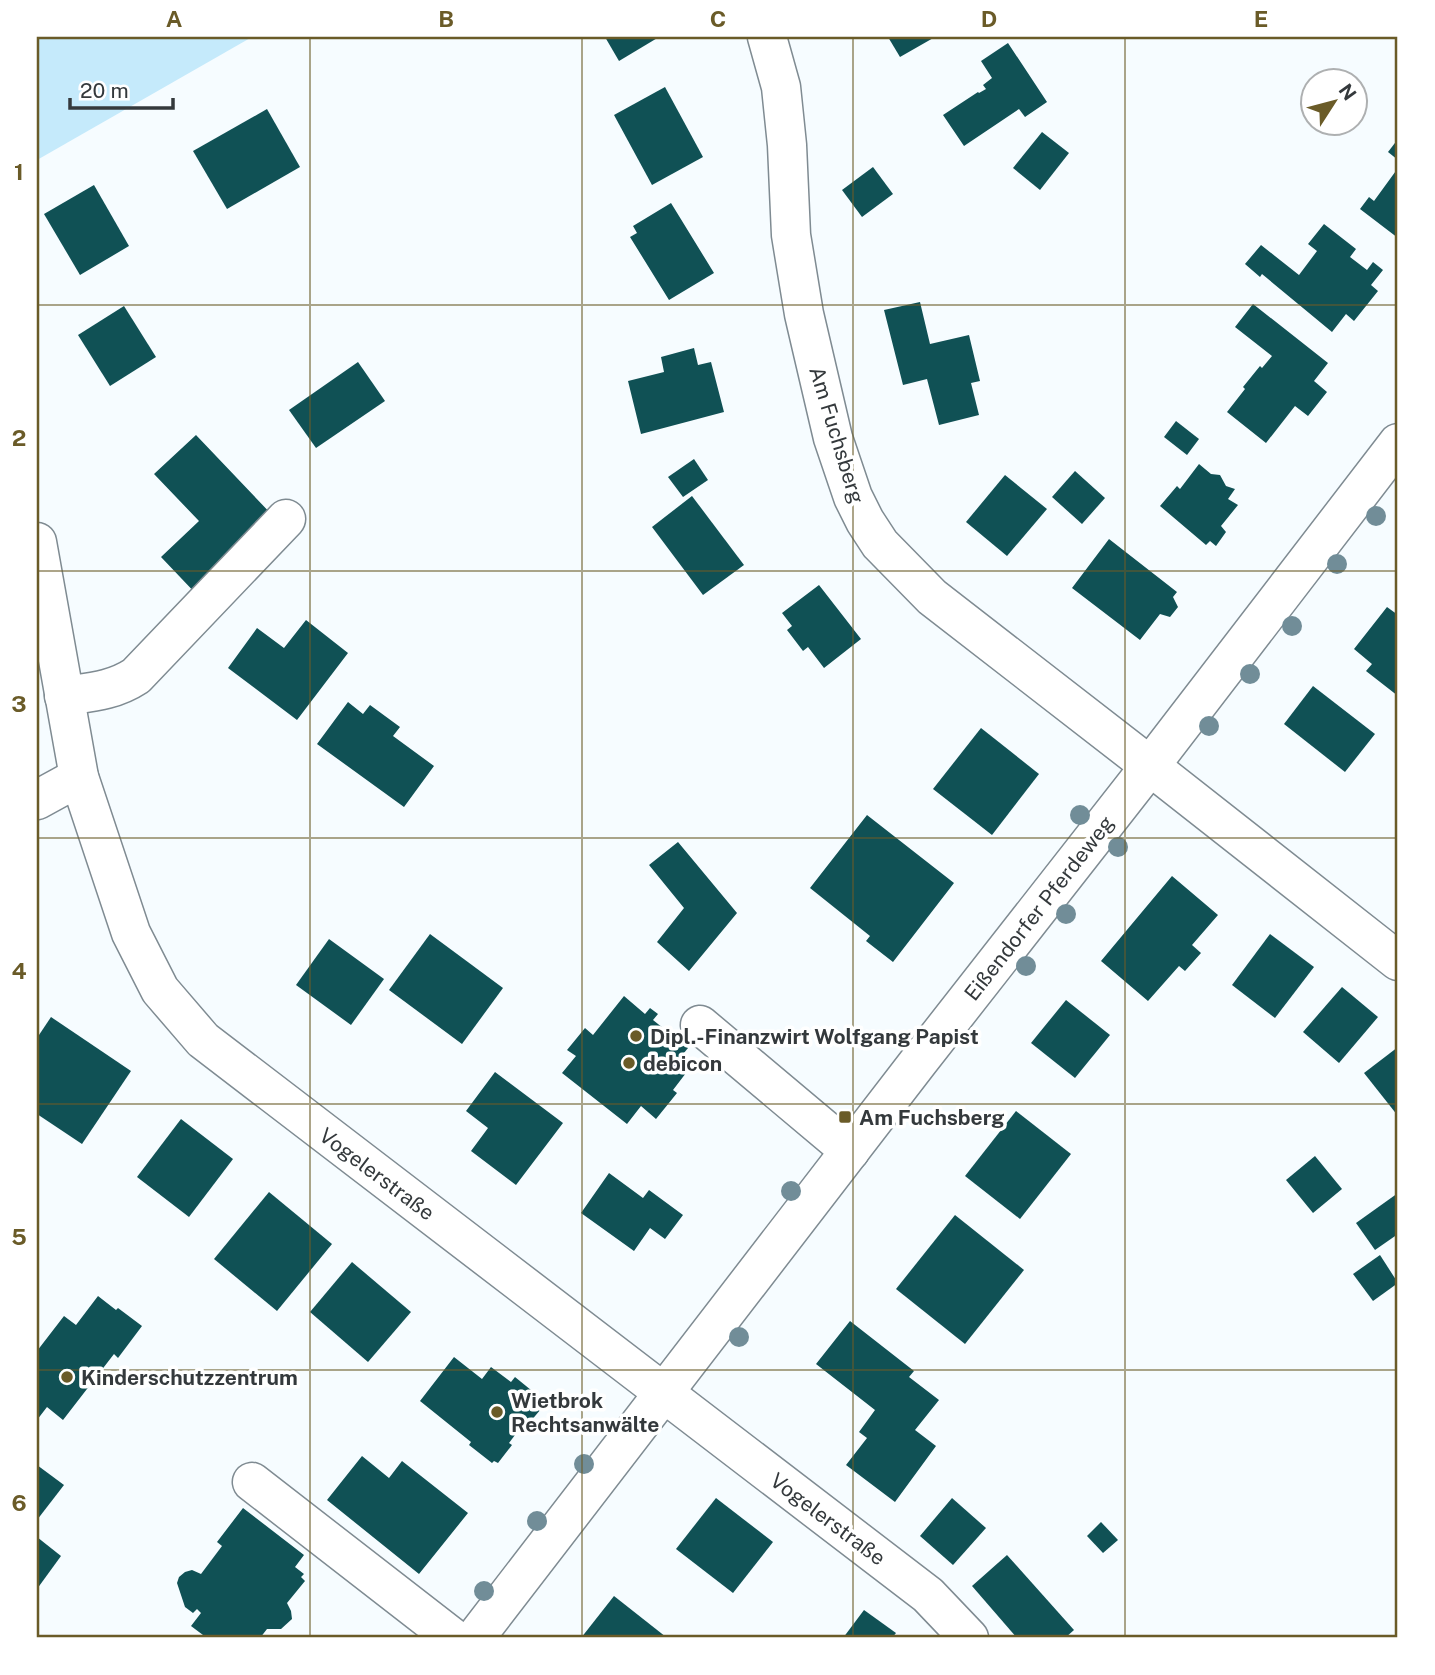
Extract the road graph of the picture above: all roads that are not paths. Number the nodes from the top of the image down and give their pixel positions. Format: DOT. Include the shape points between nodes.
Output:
graph roads {
  1 [pos="767,37"];
  2 [pos="1398,443"];
  3 [pos="286,519"];
  4 [pos="37,542"];
  5 [pos="64,696"];
  6 [pos="1150,766"];
  7 [pos="79,777"];
  8 [pos="37,800"];
  9 [pos="1398,961"];
  10 [pos="699,1025"];
  11 [pos="850,1151"];
  12 [pos="664,1394"];
  13 [pos="252,1482"];
  14 [pos="453,1638"];
  15 [pos="475,1638"];
  16 [pos="969,1638"];
  1 -- 6 [label="street, Am Fuchsberg" via="781,87 791,235 804,314 833,438 865,521 880,544 932,597"];
  2 -- 6 [label="street, Eißendorfer Pferdeweg"];
  3 -- 5 [label="street" via="136,676 110,689"];
  4 -- 5 [label="street, Vogelerstraße"];
  5 -- 7 [label="street, Vogelerstraße"];
  6 -- 9 [label="street, Am Fuchsberg"];
  6 -- 11 [label="street, Eißendorfer Pferdeweg"];
  7 -- 8 [label="street"];
  7 -- 12 [label="street, Vogelerstraße" via="131,933 160,990 202,1040"];
  10 -- 11 [label="street"];
  11 -- 12 [label="street, Eißendorfer Pferdeweg"];
  12 -- 15 [label="street, Eißendorfer Pferdeweg"];
  12 -- 16 [label="street, Vogelerstraße" via="928,1595"];
  13 -- 14 [label="street"];
}
